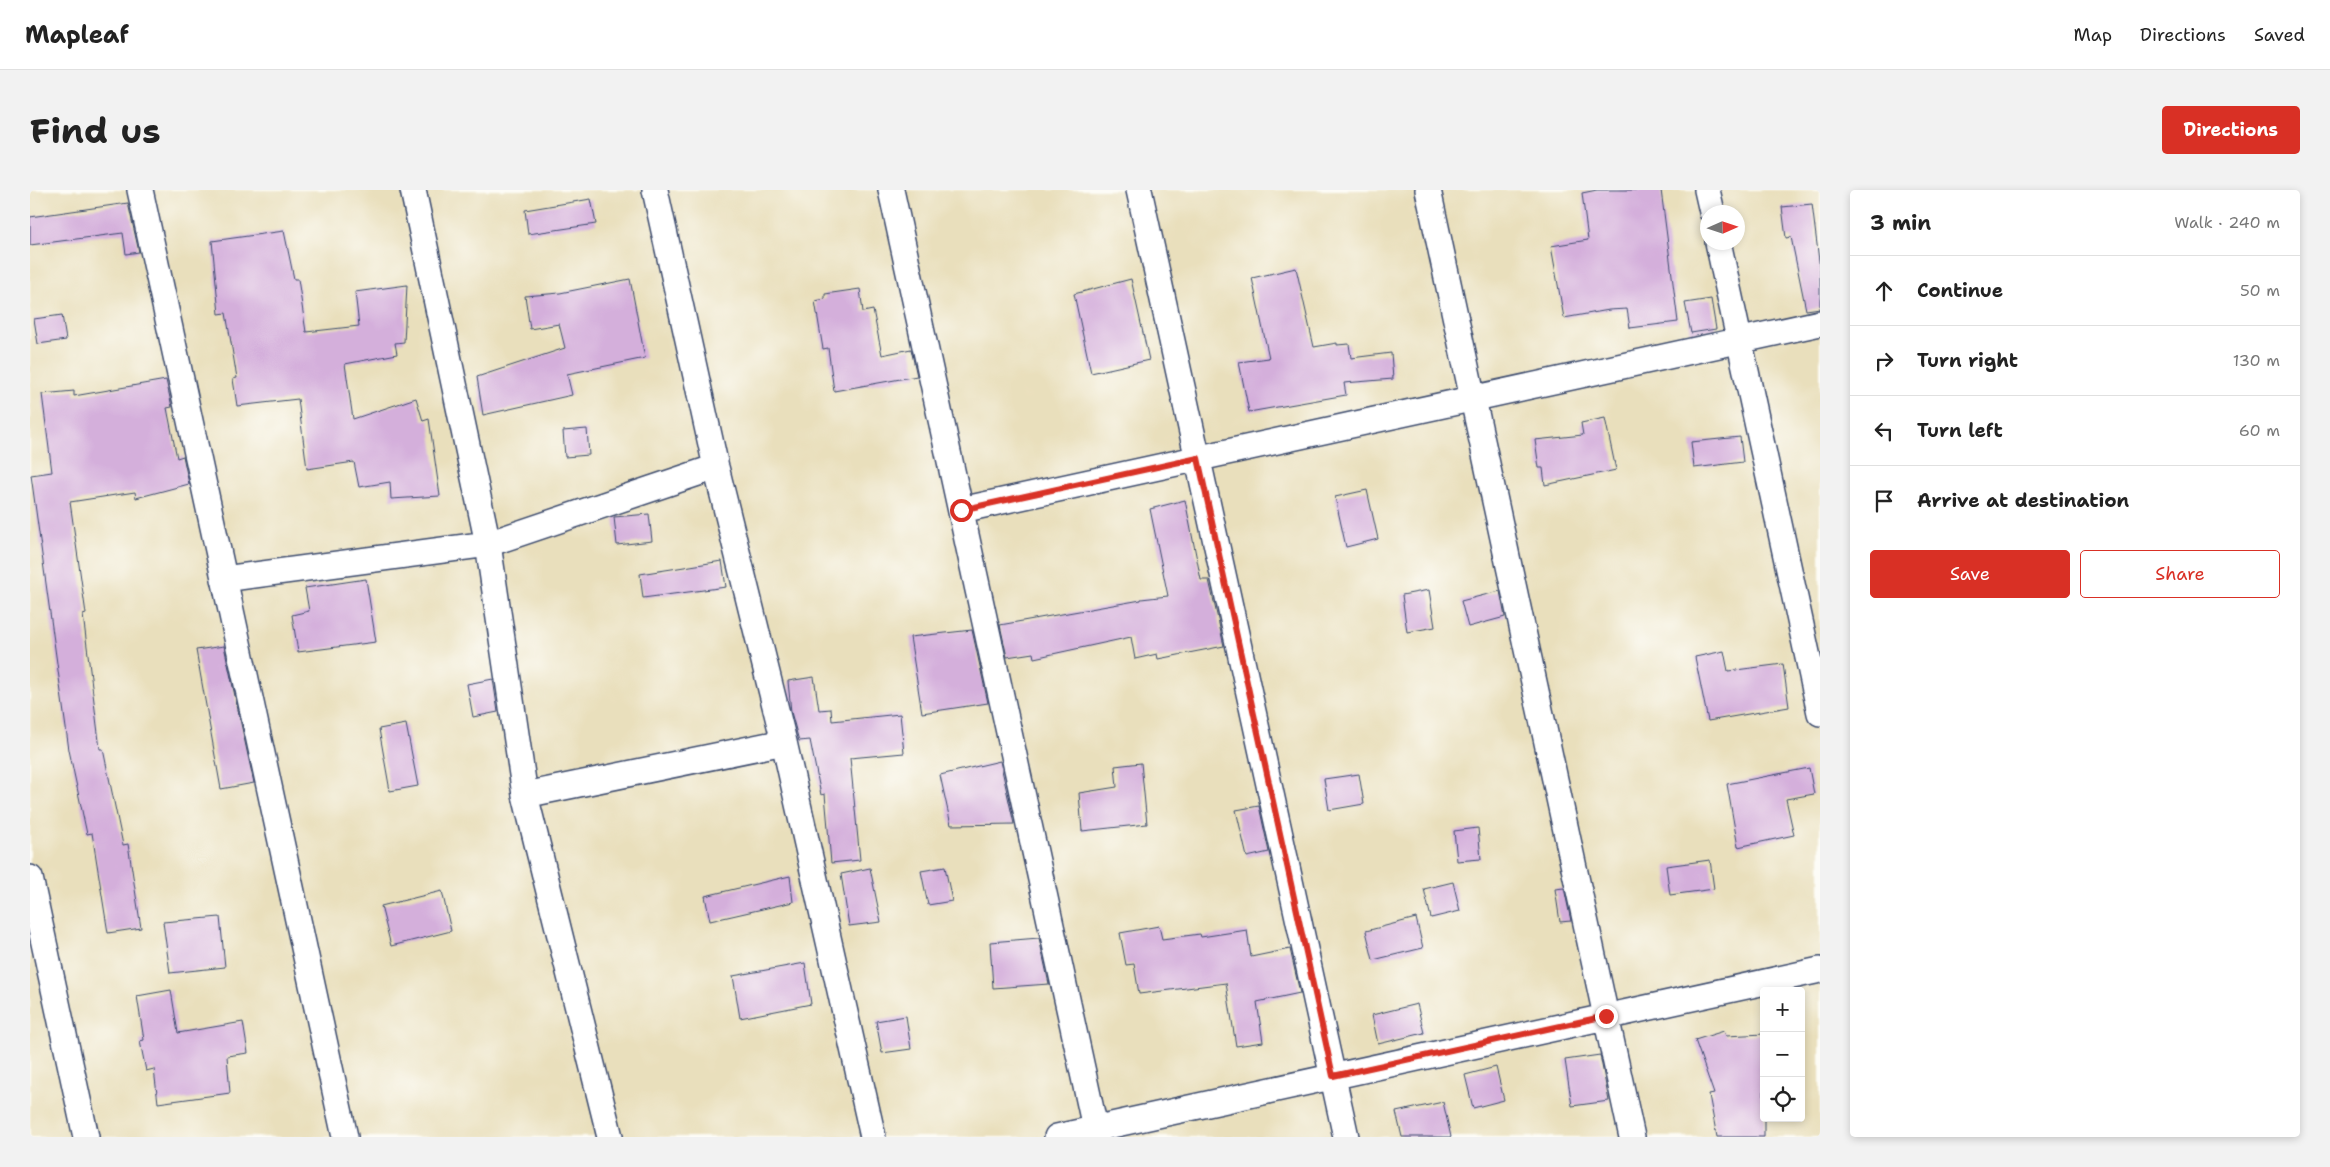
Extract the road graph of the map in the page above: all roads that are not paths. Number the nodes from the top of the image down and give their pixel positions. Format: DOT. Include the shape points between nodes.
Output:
graph roads {
  1 [pos="140,190"];
  2 [pos="413,190"];
  3 [pos="655,190"];
  4 [pos="891,190"];
  5 [pos="1139,190"];
  6 [pos="1428,190"];
  7 [pos="1707,190"];
  8 [pos="1710,205"];
  9 [pos="1720,250"];
  10 [pos="1820,323"];
  11 [pos="1740,341"];
  12 [pos="1472,399"];
  13 [pos="1198,458"];
  14 [pos="716,467"];
  15 [pos="961,510"];
  16 [pos="488,544"];
  17 [pos="224,579"];
  18 [pos="1820,713"];
  19 [pos="784,742"];
  20 [pos="525,795"];
  21 [pos="30,878"];
  22 [pos="1820,970"];
  23 [pos="1606,1016"];
  24 [pos="1333,1076"];
  25 [pos="1096,1132"];
  26 [pos="86,1137"];
  27 [pos="345,1137"];
  28 [pos="610,1137"];
  29 [pos="873,1137"];
  30 [pos="1057,1137"];
  31 [pos="1346,1137"];
  32 [pos="1632,1137"];
  1 -- 17 [label="street"];
  2 -- 16 [label="street"];
  3 -- 14 [label="street"];
  4 -- 15 [label="street"];
  5 -- 13 [label="street"];
  6 -- 12 [label="street"];
  7 -- 8 [label="street"];
  9 -- 11 [label="street"];
  10 -- 11 [label="street"];
  11 -- 12 [label="street"];
  11 -- 18 [label="street"];
  12 -- 13 [label="street"];
  12 -- 23 [label="street"];
  13 -- 15 [label="street"];
  13 -- 24 [label="street"];
  14 -- 16 [label="street"];
  14 -- 19 [label="street"];
  15 -- 25 [label="street"];
  16 -- 17 [label="street"];
  16 -- 20 [label="street"];
  17 -- 27 [label="street"];
  19 -- 20 [label="street"];
  19 -- 29 [label="street"];
  20 -- 28 [label="street"];
  21 -- 26 [label="street"];
  22 -- 23 [label="street"];
  23 -- 24 [label="street"];
  23 -- 32 [label="street"];
  24 -- 25 [label="street"];
  24 -- 31 [label="street"];
  25 -- 30 [label="street"];
}
